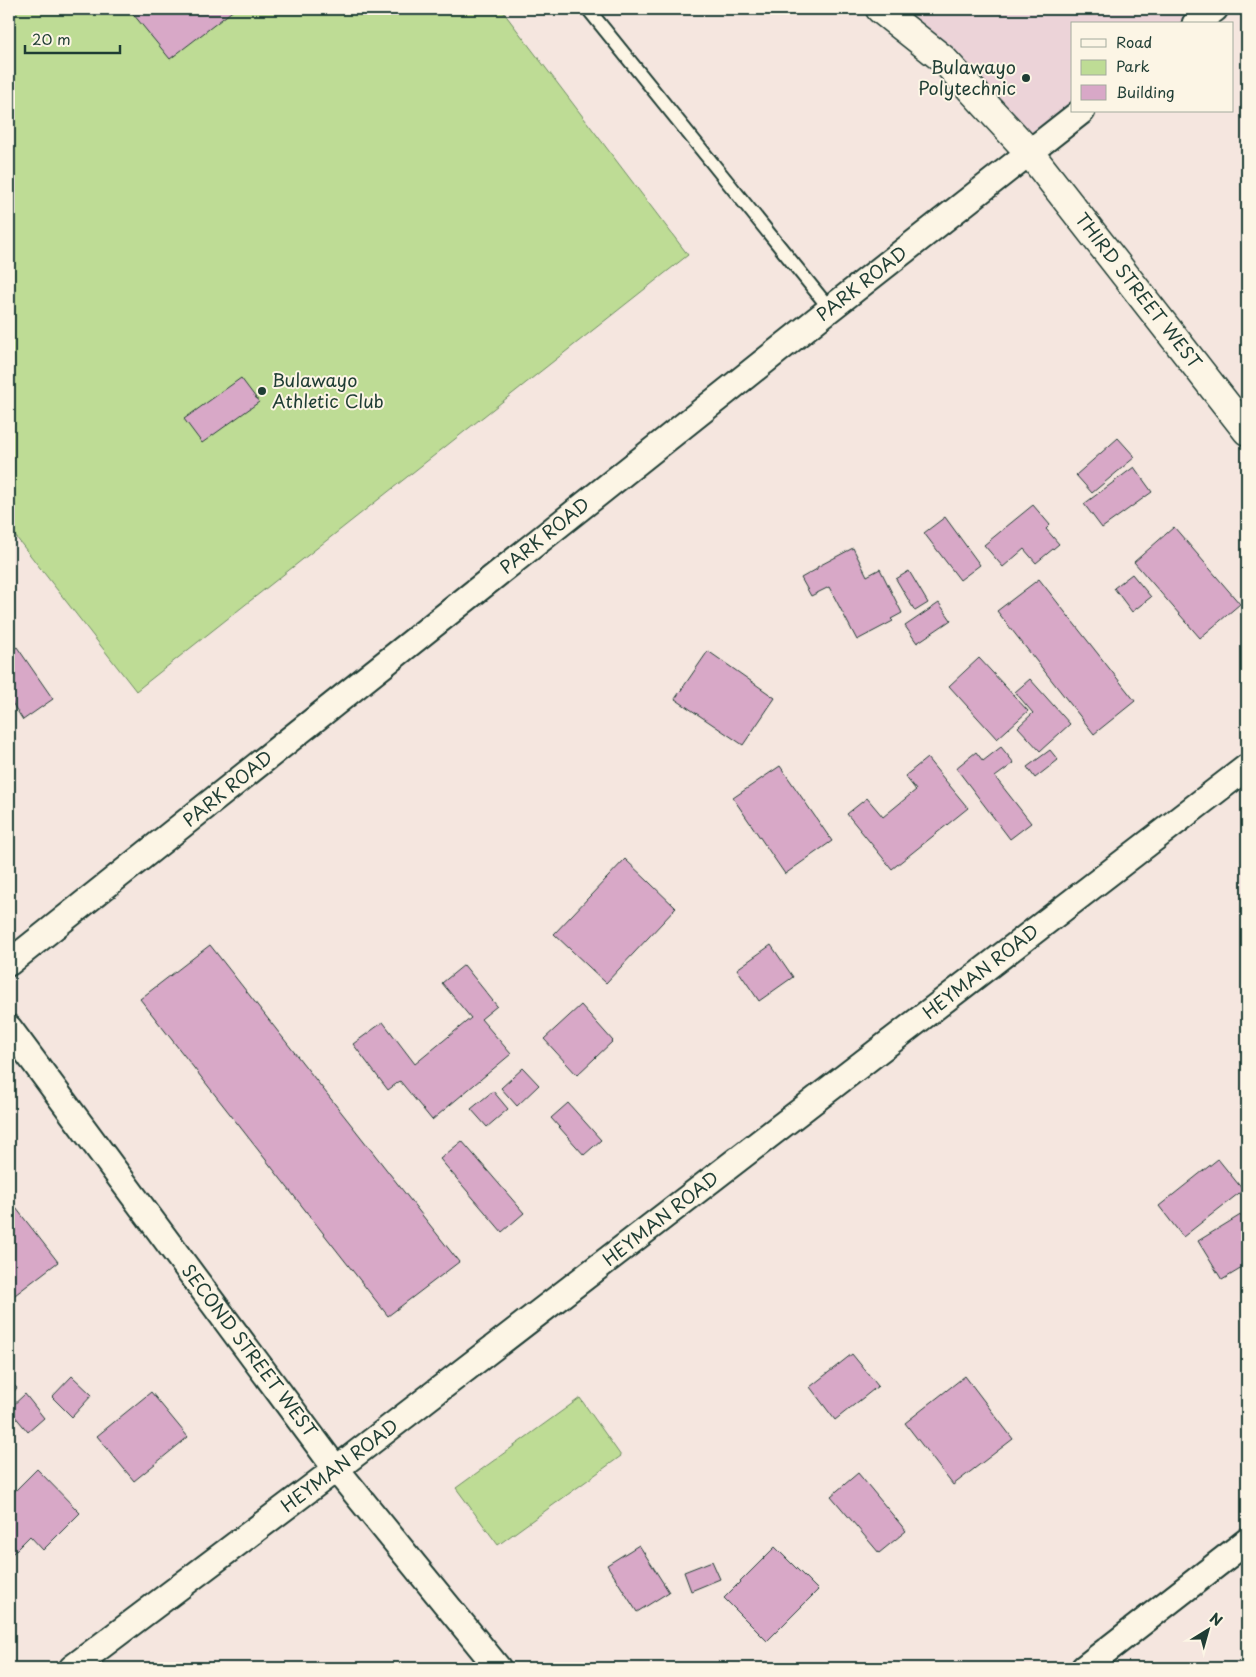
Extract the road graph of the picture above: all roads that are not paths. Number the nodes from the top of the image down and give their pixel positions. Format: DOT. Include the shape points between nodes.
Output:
graph roads {
  1 [pos="588,9"];
  2 [pos="880,9"];
  3 [pos="1215,9"];
  4 [pos="1199,22"];
  5 [pos="1081,112"];
  6 [pos="1029,152"];
  7 [pos="830,310"];
  8 [pos="1247,430"];
  9 [pos="1247,767"];
  10 [pos="9,963"];
  11 [pos="9,1028"];
  12 [pos="336,1469"];
  13 [pos="1247,1541"];
  14 [pos="72,1668"];
  15 [pos="498,1668"];
  16 [pos="1084,1668"];
  1 -- 7 [label="lane"];
  2 -- 6 [label="main road, THIRD STREET WEST" via="943,59"];
  3 -- 4 [label="street"];
  5 -- 6 [label="street, PARK ROAD"];
  6 -- 7 [label="street, PARK ROAD"];
  6 -- 8 [label="main road, THIRD STREET WEST"];
  7 -- 10 [label="street, PARK ROAD"];
  9 -- 12 [label="street, HEYMAN ROAD"];
  11 -- 12 [label="street, SECOND STREET WEST"];
  12 -- 14 [label="street, HEYMAN ROAD"];
  12 -- 15 [label="street, SECOND STREET WEST"];
  13 -- 16 [label="street"];
}
